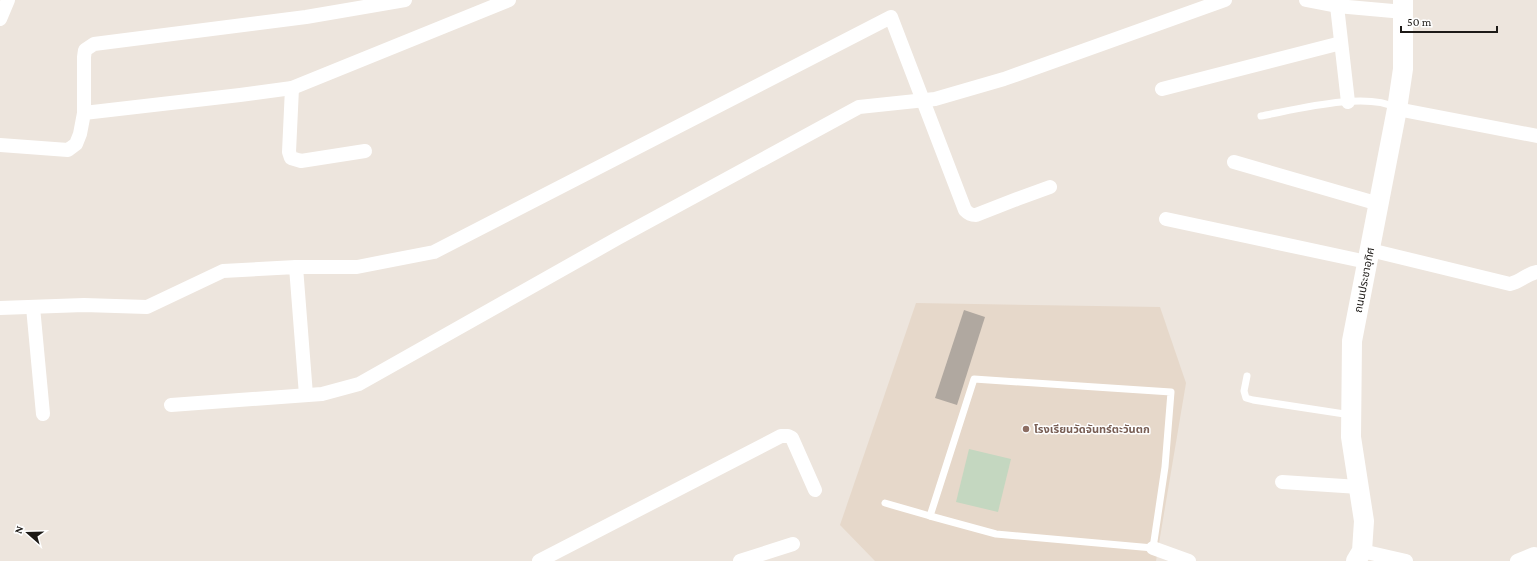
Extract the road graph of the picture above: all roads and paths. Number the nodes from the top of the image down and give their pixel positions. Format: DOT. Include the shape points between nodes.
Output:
graph roads {
  1 [pos="8,0"];
  2 [pos="405,0"];
  3 [pos="510,0"];
  4 [pos="1225,0"];
  5 [pos="1306,0"];
  6 [pos="1337,6"];
  7 [pos="1403,6"];
  8 [pos="0,20"];
  9 [pos="1342,43"];
  10 [pos="292,88"];
  11 [pos="1162,89"];
  12 [pos="924,101"];
  13 [pos="1348,102"];
  14 [pos="1397,108"];
  15 [pos="84,113"];
  16 [pos="1261,116"];
  17 [pos="1537,136"];
  18 [pos="0,146"];
  19 [pos="365,151"];
  20 [pos="1234,162"];
  21 [pos="1050,187"];
  22 [pos="1378,204"];
  23 [pos="1166,219"];
  24 [pos="1369,256"];
  25 [pos="296,267"];
  26 [pos="1537,272"];
  27 [pos="33,307"];
  28 [pos="0,308"];
  29 [pos="1247,376"];
  30 [pos="306,395"];
  31 [pos="171,405"];
  32 [pos="43,414"];
  33 [pos="1351,415"];
  34 [pos="1282,482"];
  35 [pos="1359,487"];
  36 [pos="815,490"];
  37 [pos="885,503"];
  38 [pos="930,516"];
  39 [pos="793,544"];
  40 [pos="1153,548"];
  41 [pos="1537,555"];
  42 [pos="1359,556"];
  43 [pos="538,561"];
  44 [pos="740,561"];
  45 [pos="1189,561"];
  46 [pos="1406,561"];
  47 [pos="1517,561"];
  1 -- 8 [label="street"];
  2 -- 15 [label="street" via="306,17 94,44 85,50"];
  3 -- 10 [label="street"];
  4 -- 12 [label="street" via="1004,79"];
  5 -- 6 [label="street"];
  6 -- 7 [label="street"];
  6 -- 9 [label="street"];
  7 -- 14 [label="street, ถนนประชาอุทิศ" via="1403,69"];
  9 -- 11 [label="street"];
  9 -- 13 [label="street"];
  10 -- 15 [label="street"];
  10 -- 19 [label="street" via="289,152 291,158 301,161"];
  12 -- 21 [label="street" via="968,213 976,215"];
  12 -- 25 [label="street" via="891,17 434,252 356,267"];
  12 -- 30 [label="street" via="859,107 618,238 359,384 322,394"];
  13 -- 14 [label="lane" via="1374,101"];
  13 -- 16 [label="lane"];
  14 -- 17 [label="street"];
  14 -- 22 [label="street, ถนนประชาอุทิศ"];
  15 -- 18 [label="street" via="76,144 68,150"];
  20 -- 22 [label="street"];
  22 -- 24 [label="street, ถนนประชาอุทิศ"];
  23 -- 24 [label="street"];
  24 -- 26 [label="street" via="1510,284"];
  24 -- 33 [label="street, ถนนประชาอุทิศ" via="1352,341"];
  25 -- 27 [label="street" via="223,271 147,307"];
  25 -- 30 [label="street"];
  27 -- 28 [label="street"];
  27 -- 32 [label="street"];
  29 -- 33 [label="lane" via="1244,391 1246,398"];
  30 -- 31 [label="street"];
  33 -- 35 [label="street, ถนนประชาอุทิศ" via="1351,437"];
  34 -- 35 [label="street"];
  35 -- 42 [label="street, ถนนประชาอุทิศ" via="1364,521"];
  36 -- 43 [label="street" via="792,438 781,436"];
  37 -- 38 [label="lane"];
  38 -- 40 [label="lane" via="996,534"];
  38 -- 40 [label="lane" via="974,379 1170,392 1165,467"];
  39 -- 44 [label="street"];
  40 -- 45 [label="street"];
  41 -- 47 [label="street"];
  42 -- 46 [label="street"];
}
